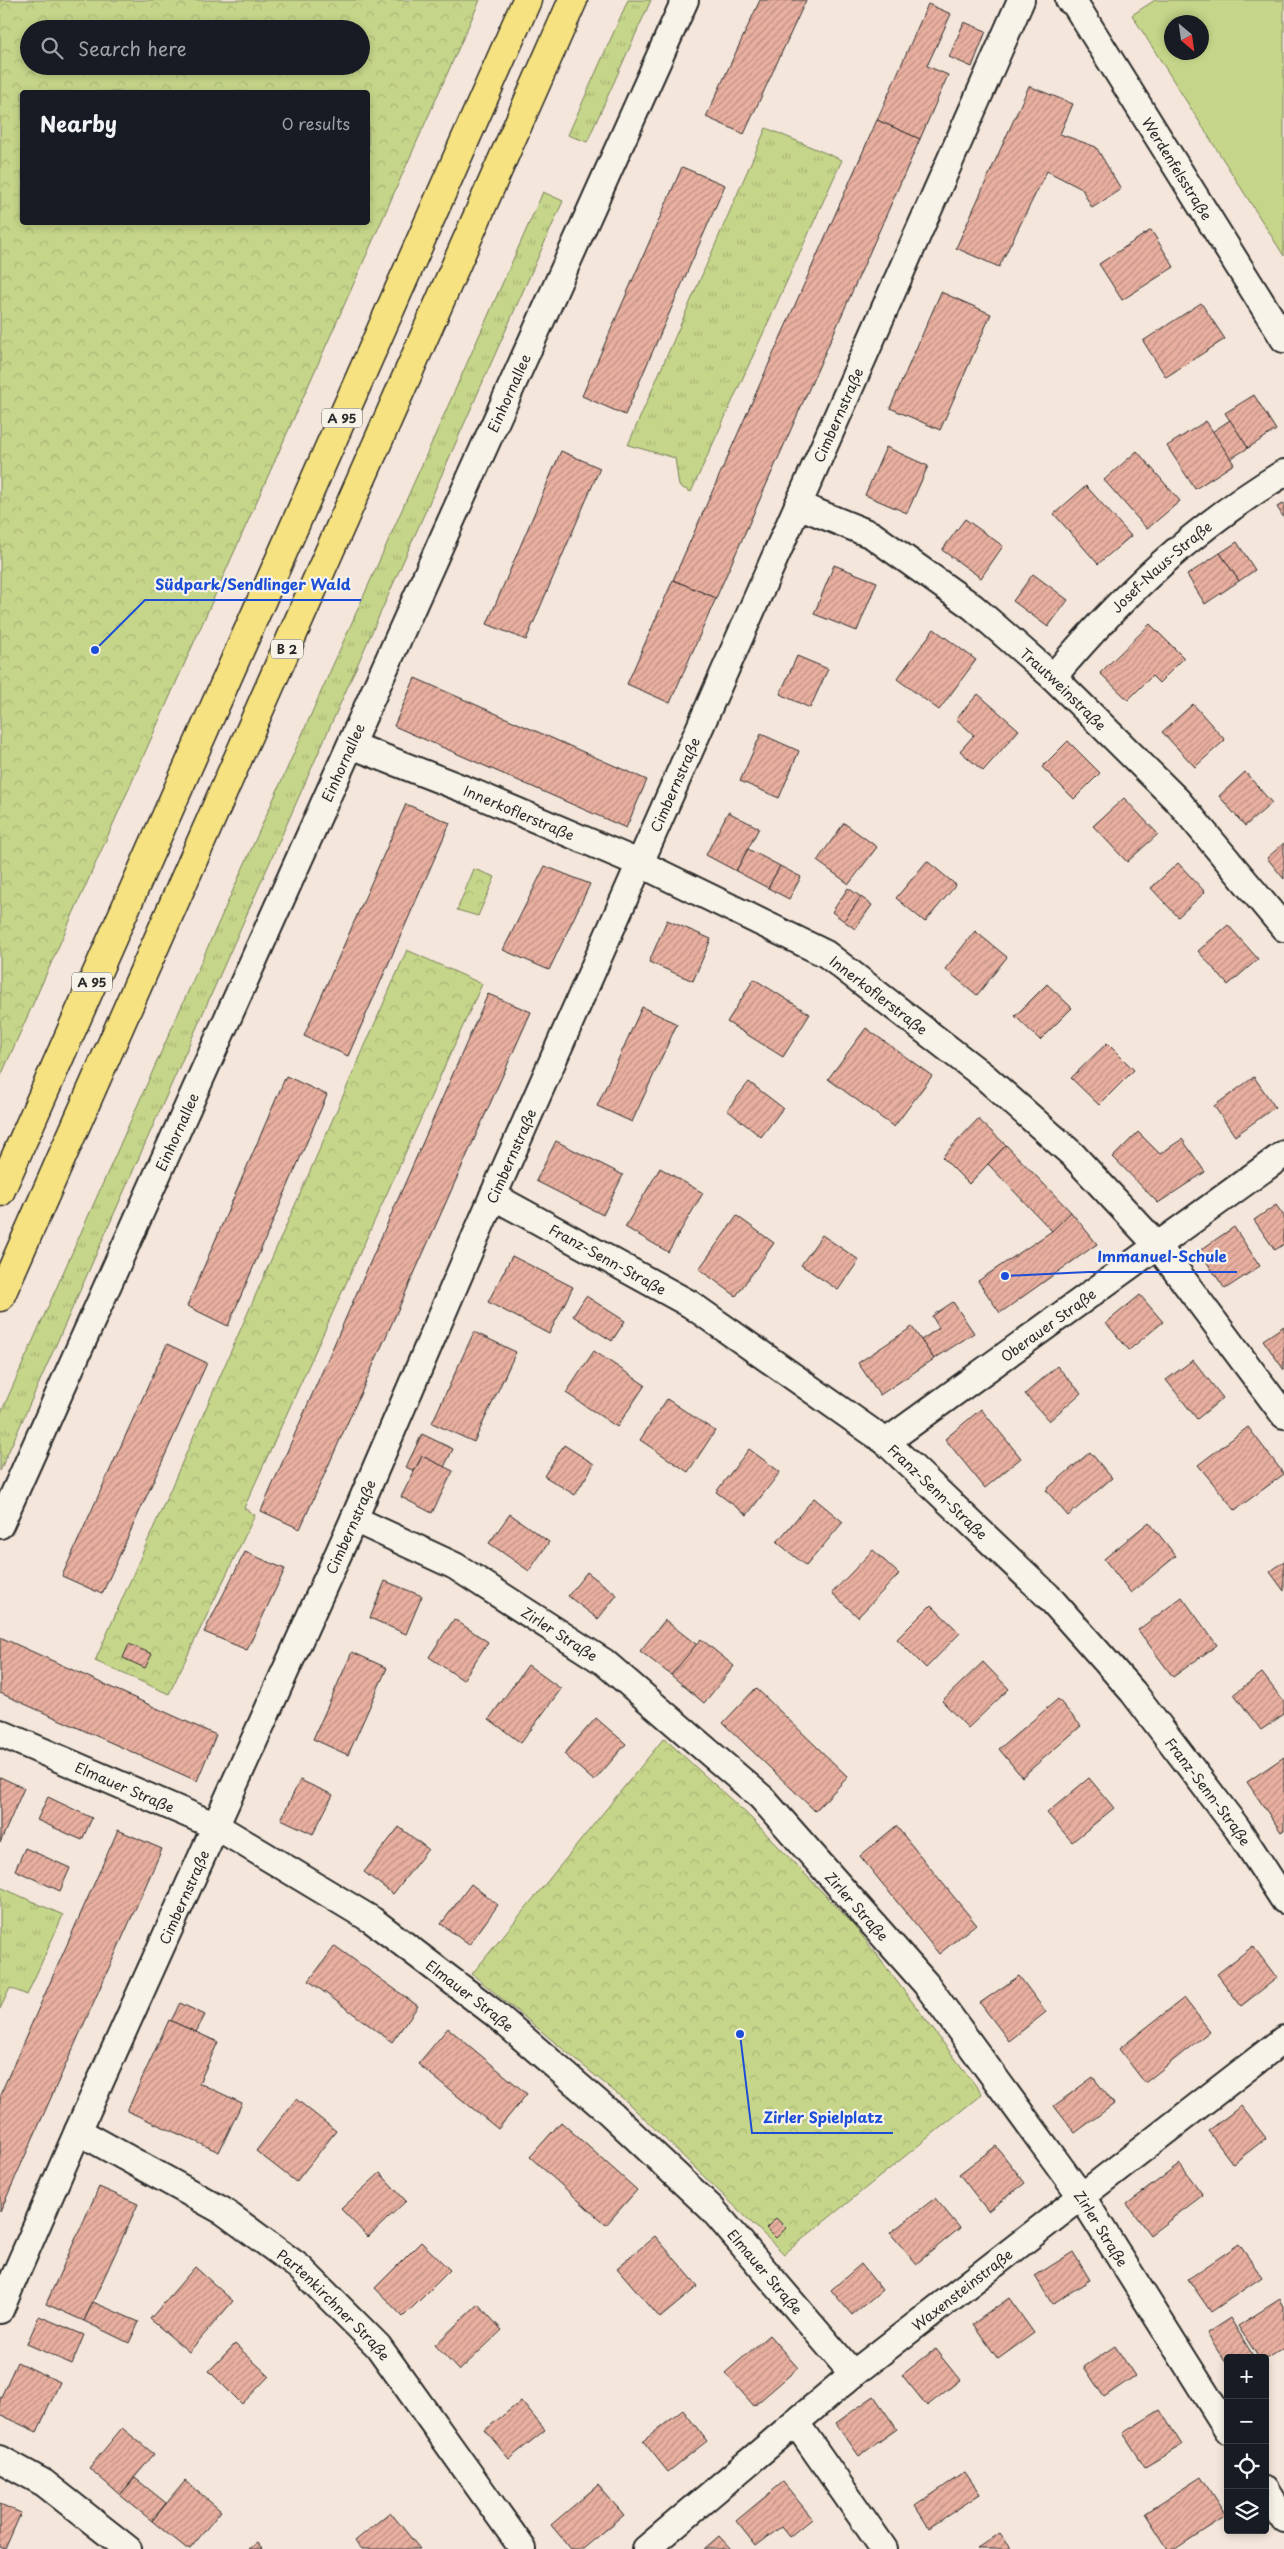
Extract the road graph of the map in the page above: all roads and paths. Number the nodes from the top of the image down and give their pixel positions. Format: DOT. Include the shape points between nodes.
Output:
graph roads {
  1 [pos="527,0"];
  2 [pos="573,0"];
  3 [pos="685,0"];
  4 [pos="1021,0"];
  5 [pos="1069,0"];
  6 [pos="1284,339"];
  7 [pos="1284,473"];
  8 [pos="798,505"];
  9 [pos="1053,678"];
  10 [pos="351,745"];
  11 [pos="641,864"];
  12 [pos="1284,928"];
  13 [pos="1284,1154"];
  14 [pos="0,1192"];
  15 [pos="493,1196"];
  16 [pos="1156,1245"];
  17 [pos="0,1297"];
  18 [pos="1284,1415"];
  19 [pos="886,1442"];
  20 [pos="354,1519"];
  21 [pos="0,1525"];
  22 [pos="0,1733"];
  23 [pos="216,1826"];
  24 [pos="1284,1900"];
  25 [pos="1284,2038"];
  26 [pos="78,2130"];
  27 [pos="1082,2197"];
  28 [pos="0,2310"];
  29 [pos="853,2374"];
  30 [pos="796,2423"];
  31 [pos="1224,2424"];
  32 [pos="0,2459"];
  33 [pos="1269,2496"];
  34 [pos="1284,2520"];
  35 [pos="128,2549"];
  36 [pos="523,2549"];
  37 [pos="646,2549"];
  38 [pos="884,2549"];
  1 -- 14 [label="highway, A 95"];
  2 -- 17 [label="highway, B 2"];
  3 -- 10 [label="street, Einhornallee"];
  4 -- 8 [label="street, Cimbernstraße"];
  5 -- 6 [label="street, Werdenfelsstraße" via="1075,4"];
  7 -- 9 [label="street, Josef-Naus-Straße" via="1249,494 1169,555 1094,629"];
  8 -- 9 [label="street, Trautweinstraße" via="872,536 973,607"];
  8 -- 11 [label="street, Cimbernstraße"];
  9 -- 12 [label="street, Trautweinstraße" via="1178,801"];
  10 -- 11 [label="street, Innerkoflerstraße"];
  10 -- 21 [label="street, Einhornallee"];
  11 -- 15 [label="street, Cimbernstraße"];
  11 -- 16 [label="street, Innerkoflerstraße" via="826,954 984,1077 1073,1155"];
  13 -- 16 [label="street, Oberauer Straße"];
  15 -- 19 [label="street, Franz-Senn-Straße" via="690,1304"];
  15 -- 20 [label="street, Cimbernstraße"];
  16 -- 18 [label="street, Innerkoflerstraße"];
  16 -- 19 [label="street, Oberauer Straße"];
  19 -- 24 [label="street, Franz-Senn-Straße" via="1048,1596 1133,1692 1237,1828"];
  20 -- 23 [label="street, Cimbernstraße"];
  20 -- 27 [label="street, Zirler Straße" via="455,1566 604,1662 760,1797 926,1984"];
  22 -- 23 [label="street, Elmauer Straße"];
  23 -- 26 [label="street, Cimbernstraße"];
  23 -- 29 [label="street, Elmauer Straße" via="372,1920 494,2012 611,2114 712,2209"];
  25 -- 27 [label="street, Waxensteinstraße"];
  26 -- 28 [label="street, Cimbernstraße"];
  26 -- 36 [label="street, Partenkirchner Straße" via="223,2211 299,2267 378,2346"];
  27 -- 29 [label="street, Waxensteinstraße"];
  27 -- 31 [label="street, Zirler Straße"];
  29 -- 30 [label="street, Waxensteinstraße"];
  30 -- 37 [label="street, Waxensteinstraße"];
  30 -- 38 [label="street"];
  32 -- 35 [label="street" via="44,2482"];
  33 -- 34 [label="street"];
}
